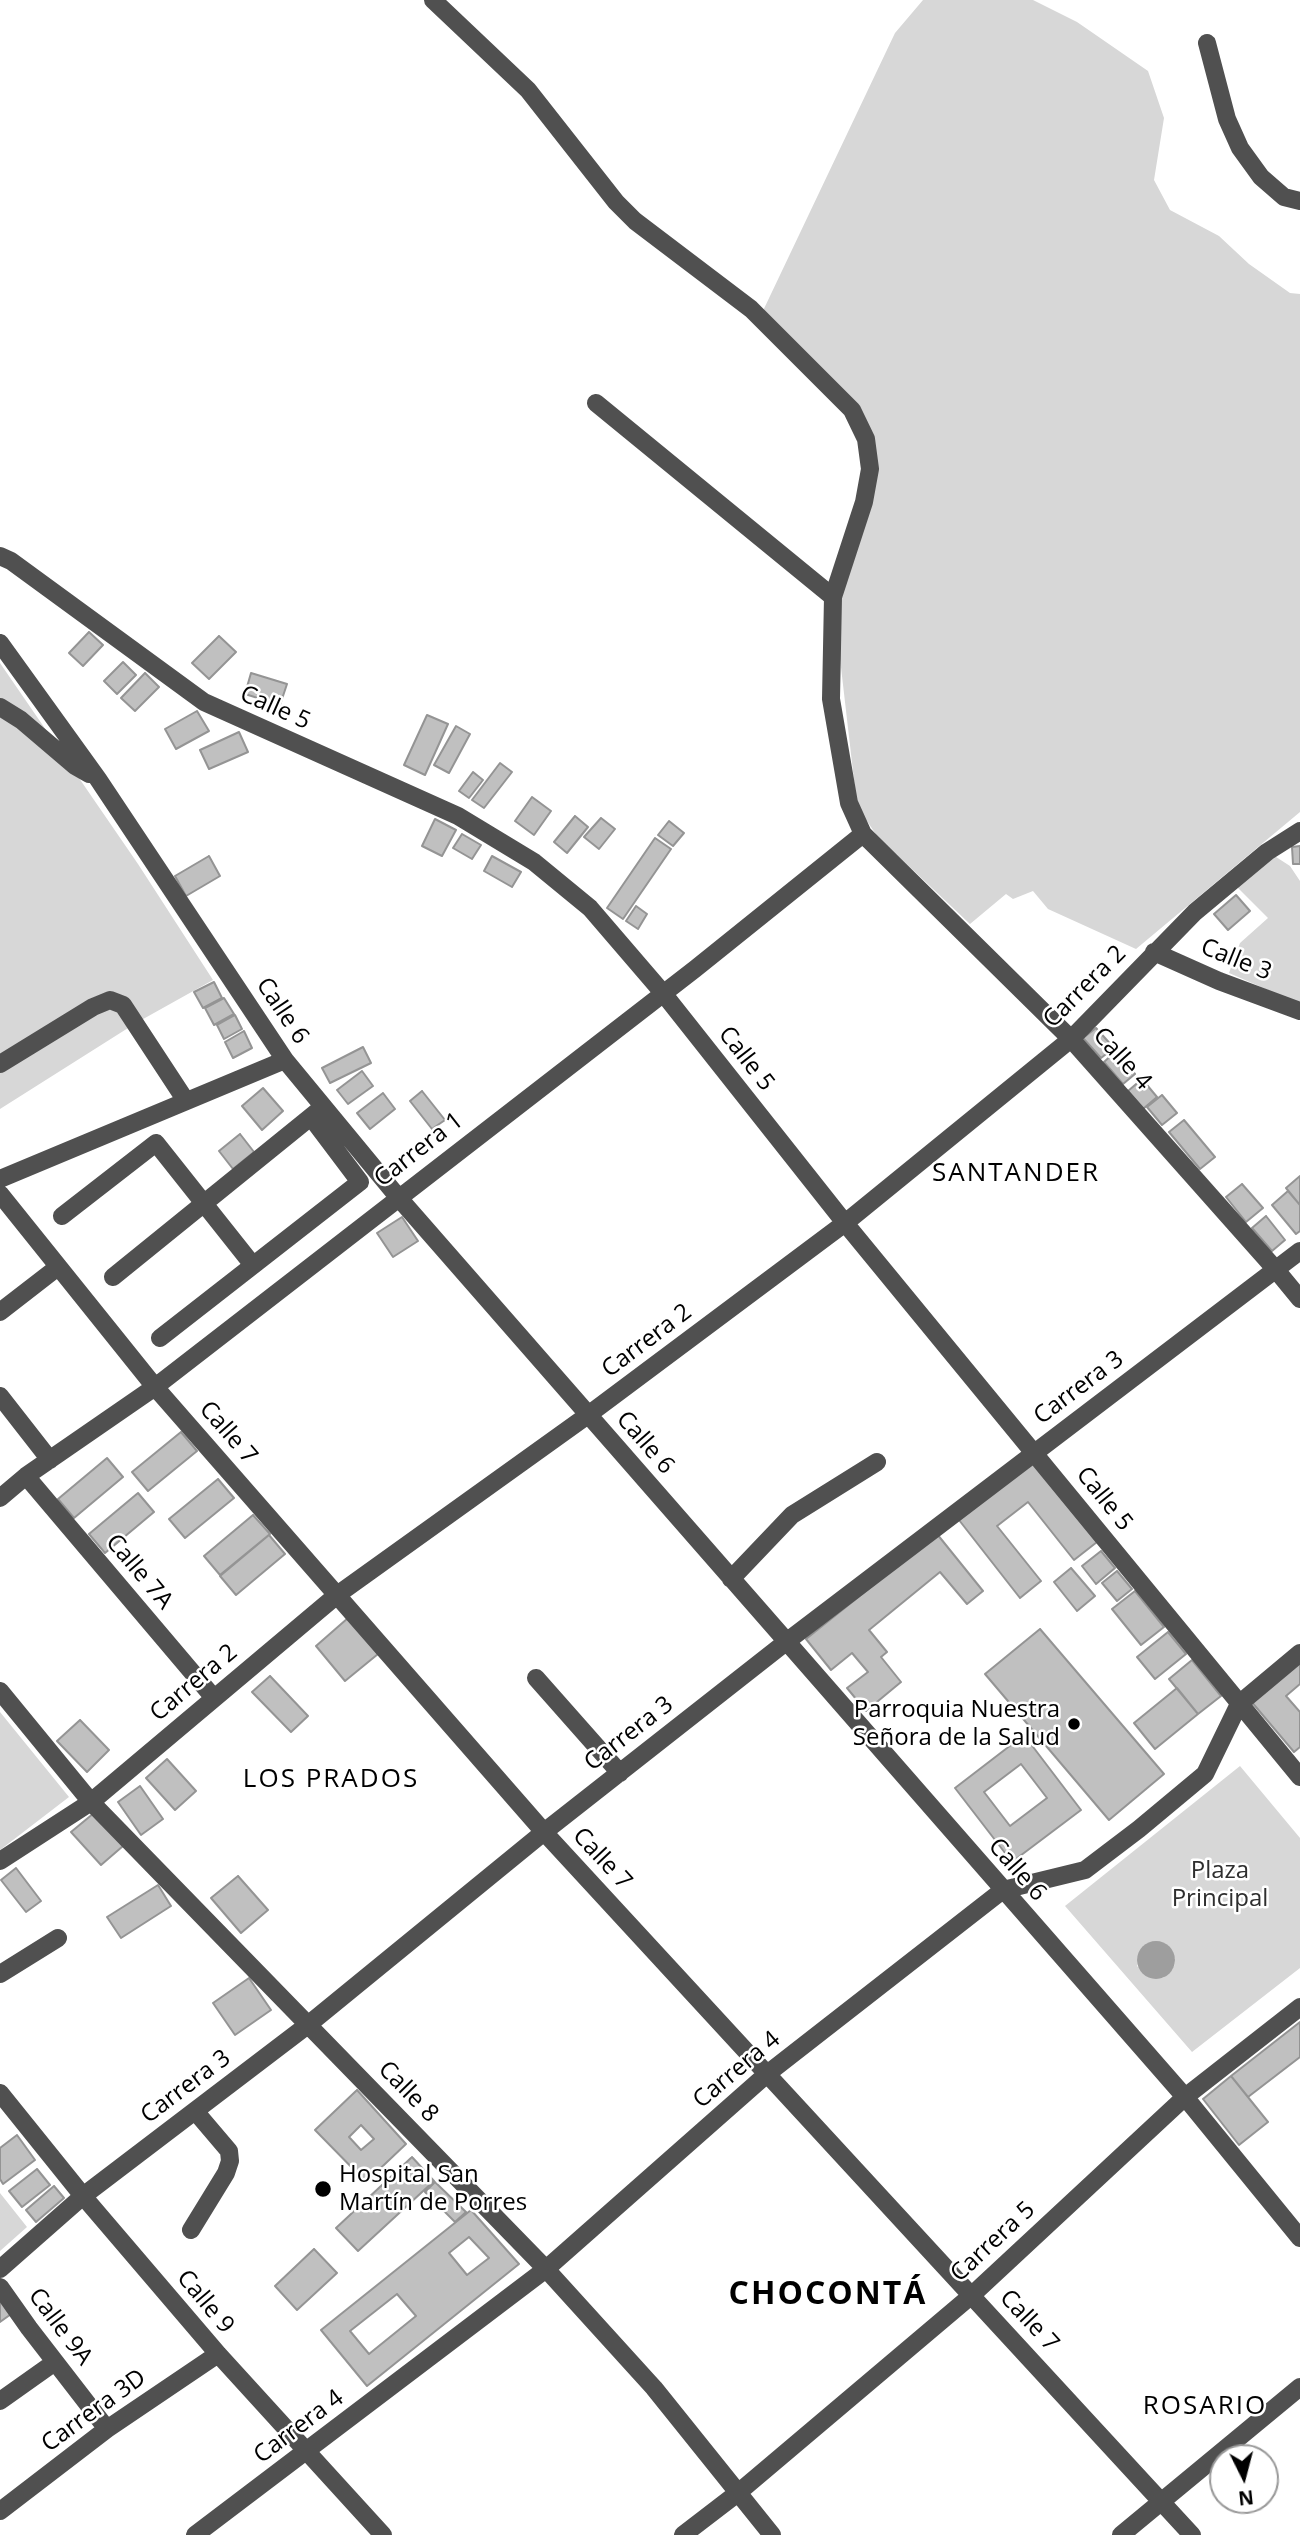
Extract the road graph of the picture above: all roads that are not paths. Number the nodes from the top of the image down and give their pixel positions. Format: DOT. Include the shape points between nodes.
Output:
graph roads {
  1 [pos="433,0"];
  2 [pos="1207,43"];
  3 [pos="1300,201"];
  4 [pos="596,403"];
  5 [pos="0,556"];
  6 [pos="833,597"];
  7 [pos="0,643"];
  8 [pos="0,707"];
  9 [pos="98,779"];
  10 [pos="1300,831"];
  11 [pos="863,834"];
  12 [pos="1154,952"];
  13 [pos="663,993"];
  14 [pos="1300,1011"];
  15 [pos="1071,1039"];
  16 [pos="285,1060"];
  17 [pos="0,1064"];
  18 [pos="186,1101"];
  19 [pos="317,1112"];
  20 [pos="0,1179"];
  21 [pos="0,1194"];
  22 [pos="398,1197"];
  23 [pos="205,1203"];
  24 [pos="62,1216"];
  25 [pos="845,1223"];
  26 [pos="1300,1251"];
  27 [pos="252,1264"];
  28 [pos="58,1266"];
  29 [pos="1277,1270"];
  30 [pos="113,1278"];
  31 [pos="1300,1299"];
  32 [pos="0,1312"];
  33 [pos="160,1338"];
  34 [pos="155,1387"];
  35 [pos="0,1396"];
  36 [pos="588,1415"];
  37 [pos="1035,1451"];
  38 [pos="50,1460"];
  39 [pos="877,1462"];
  40 [pos="26,1476"];
  41 [pos="0,1499"];
  42 [pos="731,1579"];
  43 [pos="337,1595"];
  44 [pos="786,1642"];
  45 [pos="1300,1653"];
  46 [pos="536,1678"];
  47 [pos="0,1691"];
  48 [pos="214,1698"];
  49 [pos="1239,1704"];
  50 [pos="620,1773"];
  51 [pos="1300,1777"];
  52 [pos="91,1802"];
  53 [pos="544,1832"];
  54 [pos="0,1861"];
  55 [pos="1003,1890"];
  56 [pos="58,1938"];
  57 [pos="0,1974"];
  58 [pos="1300,2007"];
  59 [pos="309,2024"];
  60 [pos="768,2074"];
  61 [pos="0,2093"];
  62 [pos="1185,2097"];
  63 [pos="195,2111"];
  64 [pos="83,2196"];
  65 [pos="191,2230"];
  66 [pos="1300,2238"];
  67 [pos="0,2269"];
  68 [pos="546,2269"];
  69 [pos="0,2287"];
  70 [pos="972,2295"];
  71 [pos="218,2354"];
  72 [pos="55,2362"];
  73 [pos="1300,2387"];
  74 [pos="0,2401"];
  75 [pos="107,2430"];
  76 [pos="307,2452"];
  77 [pos="739,2493"];
  78 [pos="1161,2500"];
  79 [pos="0,2511"];
  80 [pos="195,2535"];
  81 [pos="383,2535"];
  82 [pos="683,2535"];
  83 [pos="772,2535"];
  84 [pos="1121,2535"];
  85 [pos="1192,2535"];
  1 -- 6 [label="street" via="528,90 635,221 751,309 852,410 866,439 870,469"];
  2 -- 3 [label="street" via="1227,119 1240,148 1261,177 1284,197"];
  4 -- 6 [label="street"];
  5 -- 13 [label="street, Calle 5" via="204,702 458,816 534,862 590,908"];
  6 -- 11 [label="street" via="831,699 849,803"];
  7 -- 9 [label="street, Calle 6"];
  8 -- 9 [label="street"];
  9 -- 16 [label="street, Calle 6"];
  10 -- 12 [label="street, Carrera 2" via="1267,852"];
  11 -- 13 [label="street, Carrera 1"];
  11 -- 15 [label="street, Calle 4"];
  12 -- 14 [label="street, Calle 3"];
  12 -- 15 [label="street, Carrera 2"];
  13 -- 22 [label="street, Carrera 1"];
  13 -- 25 [label="street, Calle 5"];
  15 -- 25 [label="street, Carrera 2"];
  15 -- 29 [label="street, Calle 4"];
  16 -- 18 [label="street"];
  16 -- 19 [label="street, Calle 6"];
  17 -- 18 [label="street" via="110,1000 123,1005"];
  18 -- 20 [label="street"];
  19 -- 22 [label="street, Calle 6"];
  19 -- 23 [label="street"];
  19 -- 27 [label="street" via="360,1182"];
  21 -- 28 [label="street, Calle 7"];
  22 -- 34 [label="street, Carrera 1"];
  22 -- 36 [label="street, Calle 6"];
  23 -- 24 [label="street" via="156,1143"];
  23 -- 27 [label="street"];
  23 -- 30 [label="street"];
  25 -- 36 [label="street, Carrera 2"];
  25 -- 37 [label="street, Calle 5"];
  26 -- 29 [label="street, Carrera 3"];
  27 -- 33 [label="street"];
  28 -- 32 [label="street"];
  28 -- 34 [label="street, Calle 7"];
  29 -- 31 [label="street, Calle 4"];
  29 -- 37 [label="street, Carrera 3"];
  34 -- 38 [label="street, Carrera 1"];
  34 -- 43 [label="street, Calle 7"];
  35 -- 38 [label="street"];
  36 -- 42 [label="street, Calle 6"];
  36 -- 43 [label="street, Carrera 2"];
  37 -- 44 [label="street, Carrera 3"];
  37 -- 49 [label="street, Calle 5"];
  38 -- 40 [label="street, Carrera 1"];
  39 -- 42 [label="street" via="792,1515"];
  40 -- 41 [label="street, Carrera 1"];
  40 -- 48 [label="street, Calle 7A"];
  42 -- 44 [label="street, Calle 6"];
  43 -- 48 [label="street, Carrera 2"];
  43 -- 53 [label="street, Calle 7"];
  44 -- 50 [label="street, Carrera 3"];
  44 -- 55 [label="street, Calle 6"];
  45 -- 49 [label="street, Carrera 4"];
  46 -- 50 [label="street"];
  47 -- 52 [label="street, Calle 8"];
  48 -- 52 [label="street, Carrera 2"];
  49 -- 51 [label="street, Calle 5"];
  49 -- 55 [label="street, Carrera 4" via="1205,1773 1139,1829 1084,1870"];
  50 -- 53 [label="street, Carrera 3"];
  52 -- 54 [label="street, Carrera 2"];
  52 -- 59 [label="street, Calle 8"];
  53 -- 59 [label="street, Carrera 3"];
  53 -- 60 [label="street, Calle 7"];
  55 -- 60 [label="street, Carrera 4"];
  55 -- 62 [label="street, Calle 6"];
  56 -- 57 [label="street"];
  58 -- 62 [label="street, Carrera 5"];
  59 -- 63 [label="street, Carrera 3"];
  59 -- 68 [label="street, Calle 8"];
  60 -- 68 [label="street, Carrera 4"];
  60 -- 70 [label="street, Calle 7"];
  61 -- 64 [label="street, Calle 9"];
  62 -- 66 [label="street, Calle 6"];
  62 -- 70 [label="street, Carrera 5"];
  63 -- 64 [label="street, Carrera 3"];
  63 -- 65 [label="street" via="229,2151 230,2161"];
  64 -- 67 [label="street, Carrera 3"];
  64 -- 71 [label="street, Calle 9"];
  68 -- 76 [label="street, Carrera 4"];
  68 -- 77 [label="street, Calle 8" via="654,2388"];
  69 -- 72 [label="street, Calle 9A"];
  70 -- 77 [label="street, Carrera 5"];
  70 -- 78 [label="street, Calle 7"];
  71 -- 75 [label="street, Carrera 3D"];
  71 -- 76 [label="street, Calle 9"];
  72 -- 74 [label="street"];
  72 -- 75 [label="street, Calle 9A"];
  73 -- 78 [label="street"];
  75 -- 79 [label="street, Carrera 3D"];
  76 -- 80 [label="street, Carrera 4"];
  76 -- 81 [label="street, Calle 9"];
  77 -- 82 [label="street, Carrera 5"];
  77 -- 83 [label="street, Calle 8"];
  78 -- 84 [label="street"];
  78 -- 85 [label="street, Calle 7"];
}
